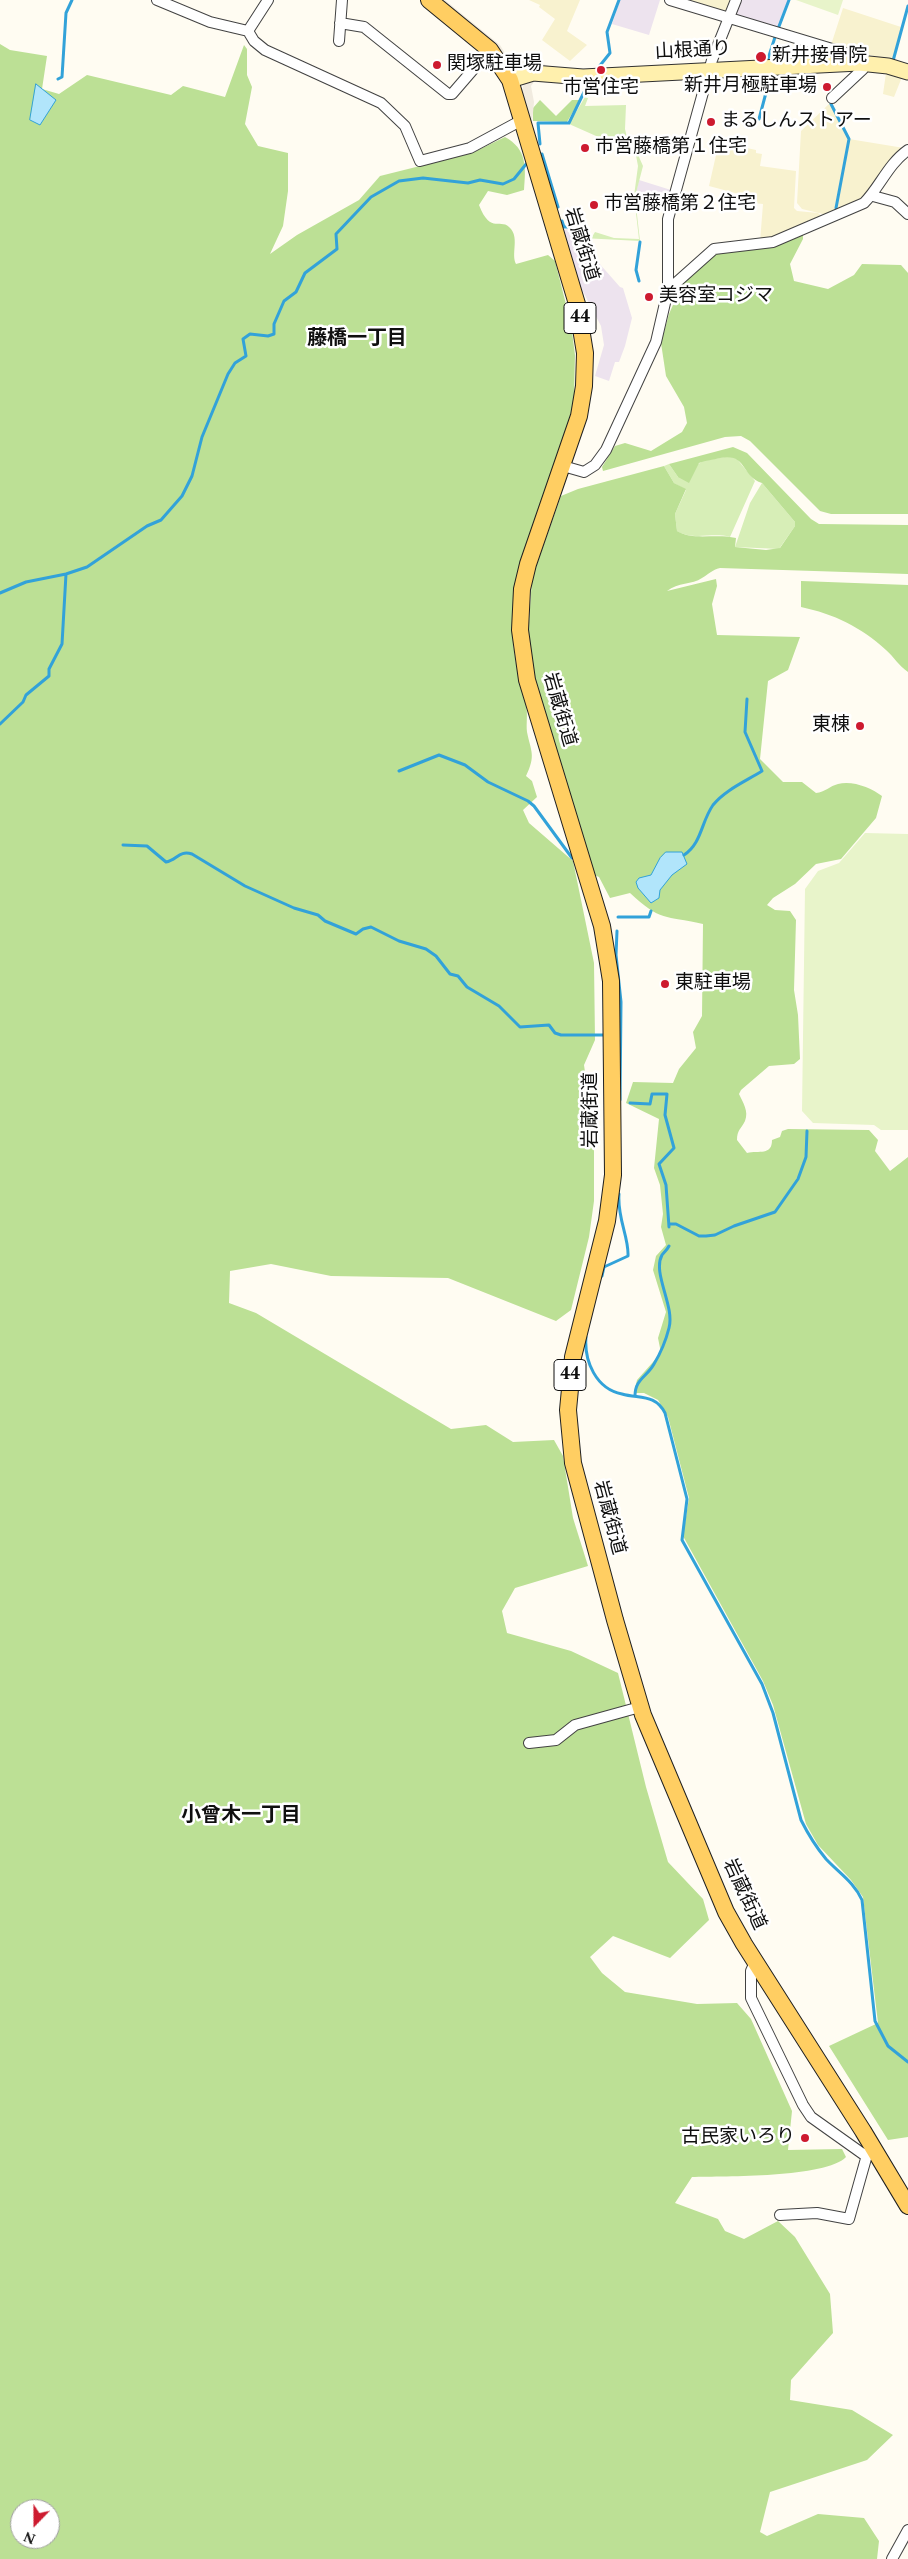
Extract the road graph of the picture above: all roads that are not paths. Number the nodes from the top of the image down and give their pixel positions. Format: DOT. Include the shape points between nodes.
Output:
graph roads {
  1 [pos="157,0"];
  2 [pos="268,0"];
  3 [pos="342,0"];
  4 [pos="429,0"];
  5 [pos="670,0"];
  6 [pos="736,0"];
  7 [pos="729,17"];
  8 [pos="340,24"];
  9 [pos="248,31"];
  10 [pos="339,42"];
  11 [pos="490,50"];
  12 [pos="864,64"];
  13 [pos="709,71"];
  14 [pos="908,72"];
  15 [pos="510,80"];
  16 [pos="832,98"];
  17 [pos="522,120"];
  18 [pos="908,150"];
  19 [pos="872,196"];
  20 [pos="908,214"];
  21 [pos="668,290"];
  22 [pos="563,466"];
  23 [pos="640,1706"];
  24 [pos="529,1743"];
  25 [pos="755,1962"];
  26 [pos="872,2154"];
  27 [pos="908,2206"];
  28 [pos="780,2215"];
  29 [pos="908,2530"];
  30 [pos="892,2559"];
  1 -- 9 [label="street" via="210,22"];
  2 -- 9 [label="street"];
  3 -- 8 [label="street"];
  4 -- 11 [label="main road, 岩蔵街道 / 44"];
  5 -- 7 [label="street"];
  6 -- 7 [label="street"];
  7 -- 12 [label="street" via="848,53"];
  7 -- 13 [label="street"];
  8 -- 10 [label="street"];
  8 -- 11 [label="street" via="364,27 448,94 452,94"];
  9 -- 17 [label="street" via="265,50 381,103 405,126 420,161 470,148"];
  11 -- 15 [label="main road, 岩蔵街道 / 44"];
  12 -- 13 [label="street, 山根通り"];
  12 -- 14 [label="street, 山根通り"];
  12 -- 16 [label="street" via="862,72"];
  13 -- 15 [label="street, 山根通り" via="583,77 533,73"];
  13 -- 21 [label="street" via="668,219"];
  15 -- 17 [label="main road, 岩蔵街道 / 44"];
  17 -- 22 [label="main road, 岩蔵街道 / 44" via="583,332 584,386 579,416"];
  18 -- 19 [label="street" via="897,158"];
  19 -- 20 [label="street" via="895,202"];
  19 -- 21 [label="street" via="864,203 782,239 714,249"];
  21 -- 22 [label="street" via="656,342 606,450 588,471 580,472"];
  22 -- 23 [label="main road, 岩蔵街道 / 44" via="525,574 521,638 530,692 602,926 609,959 612,1002 613,1175 607,1221 573,1356 569,1431 577,1483"];
  23 -- 24 [label="street" via="575,1725 556,1740"];
  23 -- 25 [label="main road, 岩蔵街道 / 44" via="726,1912"];
  25 -- 26 [label="main road, 岩蔵街道 / 44"];
  25 -- 26 [label="street" via="751,1971 751,1998 803,2105 811,2117"];
  26 -- 27 [label="main road, 岩蔵街道 / 44"];
  26 -- 28 [label="street" via="849,2219 817,2213"];
  29 -- 30 [label="street"];
}
